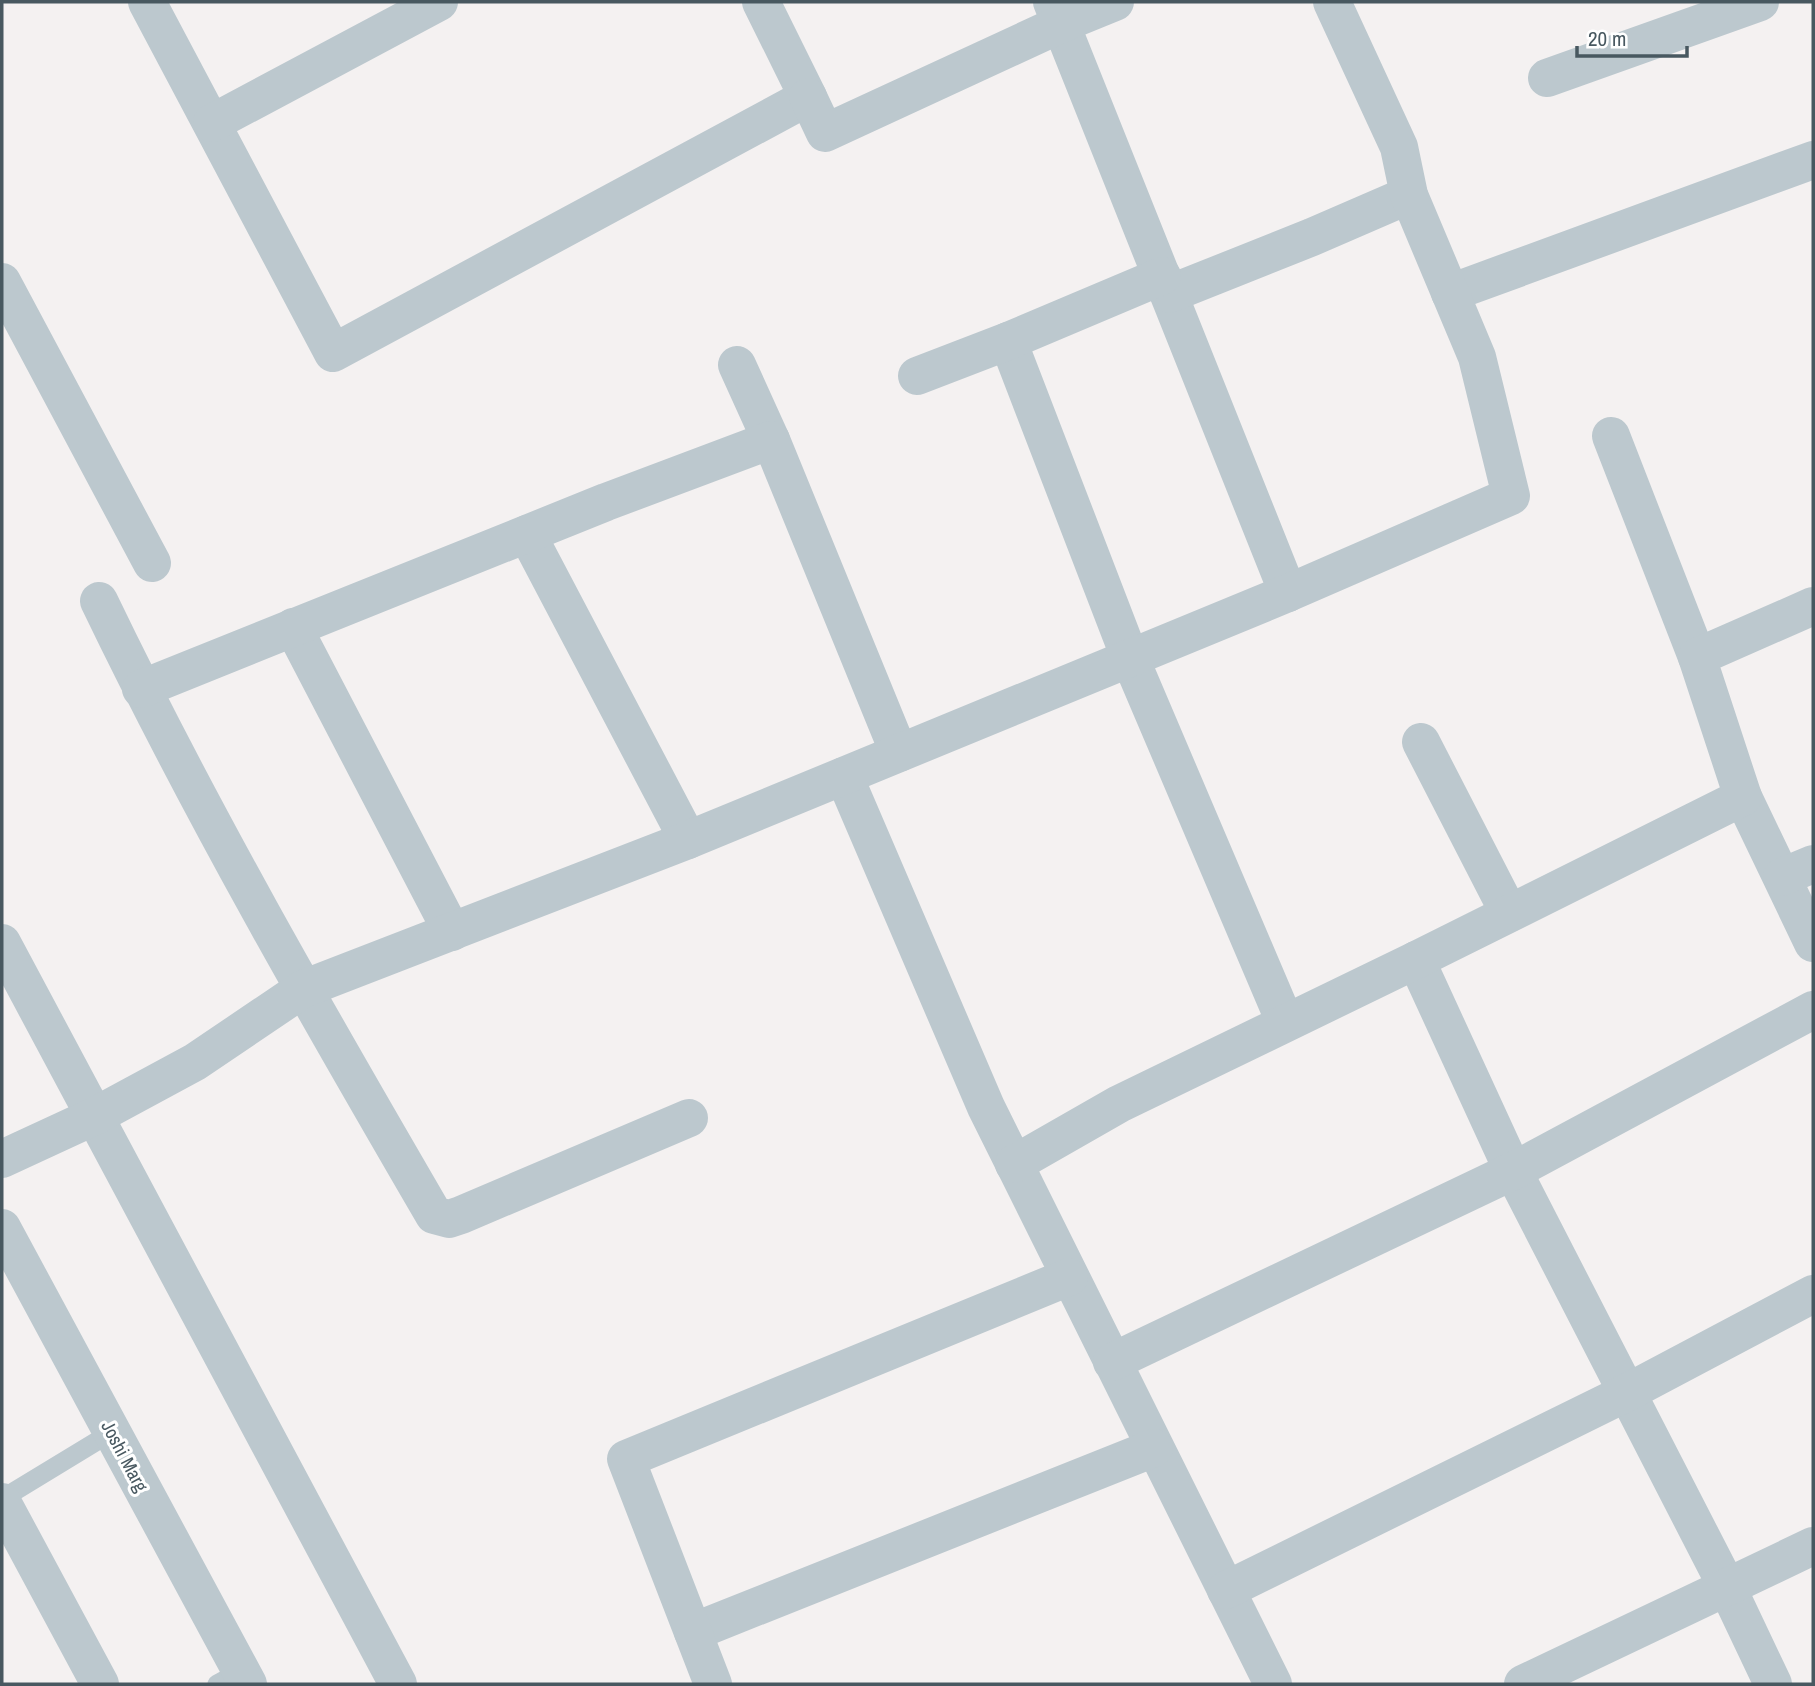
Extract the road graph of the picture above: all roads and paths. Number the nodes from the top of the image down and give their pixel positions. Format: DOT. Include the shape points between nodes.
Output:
graph roads {
  1 [pos="147,2"];
  2 [pos="439,2"];
  3 [pos="761,2"];
  4 [pos="1115,2"];
  5 [pos="1332,2"];
  6 [pos="1760,2"];
  7 [pos="1056,13"];
  8 [pos="1547,78"];
  9 [pos="808,97"];
  10 [pos="212,123"];
  11 [pos="1813,160"];
  12 [pos="1409,195"];
  13 [pos="2,282"];
  14 [pos="1166,285"];
  15 [pos="1450,293"];
  16 [pos="1007,341"];
  17 [pos="737,365"];
  18 [pos="917,376"];
  19 [pos="1611,436"];
  20 [pos="771,440"];
  21 [pos="527,534"];
  22 [pos="152,563"];
  23 [pos="1288,593"];
  24 [pos="99,601"];
  25 [pos="1813,606"];
  26 [pos="293,627"];
  27 [pos="1697,657"];
  28 [pos="1130,658"];
  29 [pos="141,689"];
  30 [pos="1421,742"];
  31 [pos="899,753"];
  32 [pos="844,776"];
  33 [pos="1743,797"];
  34 [pos="688,841"];
  35 [pos="1797,870"];
  36 [pos="1509,913"];
  37 [pos="452,932"];
  38 [pos="2,943"];
  39 [pos="1813,943"];
  40 [pos="1416,960"];
  41 [pos="303,989"];
  42 [pos="1813,1010"];
  43 [pos="1285,1022"];
  44 [pos="95,1116"];
  45 [pos="689,1118"];
  46 [pos="2,1159"];
  47 [pos="1014,1164"];
  48 [pos="1514,1171"];
  49 [pos="2,1227"];
  50 [pos="1069,1278"];
  51 [pos="1813,1294"];
  52 [pos="1112,1362"];
  53 [pos="1628,1392"];
  54 [pos="112,1432"];
  55 [pos="1154,1448"];
  56 [pos="2,1501"];
  57 [pos="1813,1546"];
  58 [pos="1727,1587"];
  59 [pos="1226,1591"];
  60 [pos="693,1632"];
  61 [pos="235,1680"];
  62 [pos="1269,1683"];
  63 [pos="100,1684"];
  64 [pos="398,1684"];
  65 [pos="713,1684"];
  66 [pos="1523,1684"];
  67 [pos="1773,1684"];
  1 -- 10 [label="street"];
  2 -- 10 [label="street"];
  3 -- 9 [label="street"];
  4 -- 7 [label="street"];
  5 -- 12 [label="street" via="1399,147"];
  6 -- 8 [label="street"];
  7 -- 9 [label="street" via="825,133"];
  7 -- 14 [label="street"];
  9 -- 10 [label="street" via="333,353"];
  11 -- 15 [label="street"];
  12 -- 14 [label="street" via="1312,237"];
  12 -- 15 [label="street"];
  13 -- 22 [label="street"];
  14 -- 16 [label="street"];
  14 -- 23 [label="street"];
  15 -- 23 [label="street" via="1477,357 1511,496"];
  16 -- 18 [label="street"];
  16 -- 28 [label="street"];
  17 -- 20 [label="street"];
  19 -- 27 [label="street"];
  20 -- 21 [label="street"];
  20 -- 31 [label="street"];
  21 -- 26 [label="street"];
  21 -- 34 [label="street"];
  23 -- 28 [label="street"];
  24 -- 29 [label="street"];
  25 -- 27 [label="street"];
  26 -- 29 [label="street"];
  26 -- 37 [label="street"];
  27 -- 33 [label="street"];
  28 -- 31 [label="street"];
  28 -- 43 [label="street"];
  29 -- 41 [label="street"];
  30 -- 36 [label="street"];
  31 -- 32 [label="street"];
  32 -- 34 [label="street"];
  32 -- 47 [label="street"];
  33 -- 35 [label="street"];
  33 -- 36 [label="street"];
  34 -- 37 [label="street"];
  35 -- 39 [label="street"];
  36 -- 40 [label="street"];
  37 -- 41 [label="street"];
  38 -- 44 [label="street"];
  40 -- 43 [label="street"];
  40 -- 48 [label="street"];
  41 -- 44 [label="street" via="195,1062"];
  41 -- 45 [label="street" via="434,1215 441,1219 461,1215"];
  42 -- 48 [label="street"];
  43 -- 47 [label="street" via="1119,1104"];
  44 -- 46 [label="street"];
  44 -- 64 [label="street"];
  47 -- 50 [label="street"];
  48 -- 52 [label="street"];
  48 -- 53 [label="street"];
  49 -- 54 [label="street, Joshi Marg"];
  50 -- 52 [label="street"];
  50 -- 60 [label="street" via="626,1459"];
  51 -- 53 [label="street"];
  52 -- 55 [label="street"];
  53 -- 58 [label="street"];
  53 -- 59 [label="street"];
  54 -- 56 [label="lane"];
  54 -- 61 [label="street, Joshi Marg"];
  55 -- 59 [label="street"];
  55 -- 60 [label="street"];
  56 -- 63 [label="street"];
  57 -- 58 [label="street"];
  58 -- 66 [label="street"];
  58 -- 67 [label="street"];
  59 -- 62 [label="street"];
  60 -- 65 [label="street"];
}
